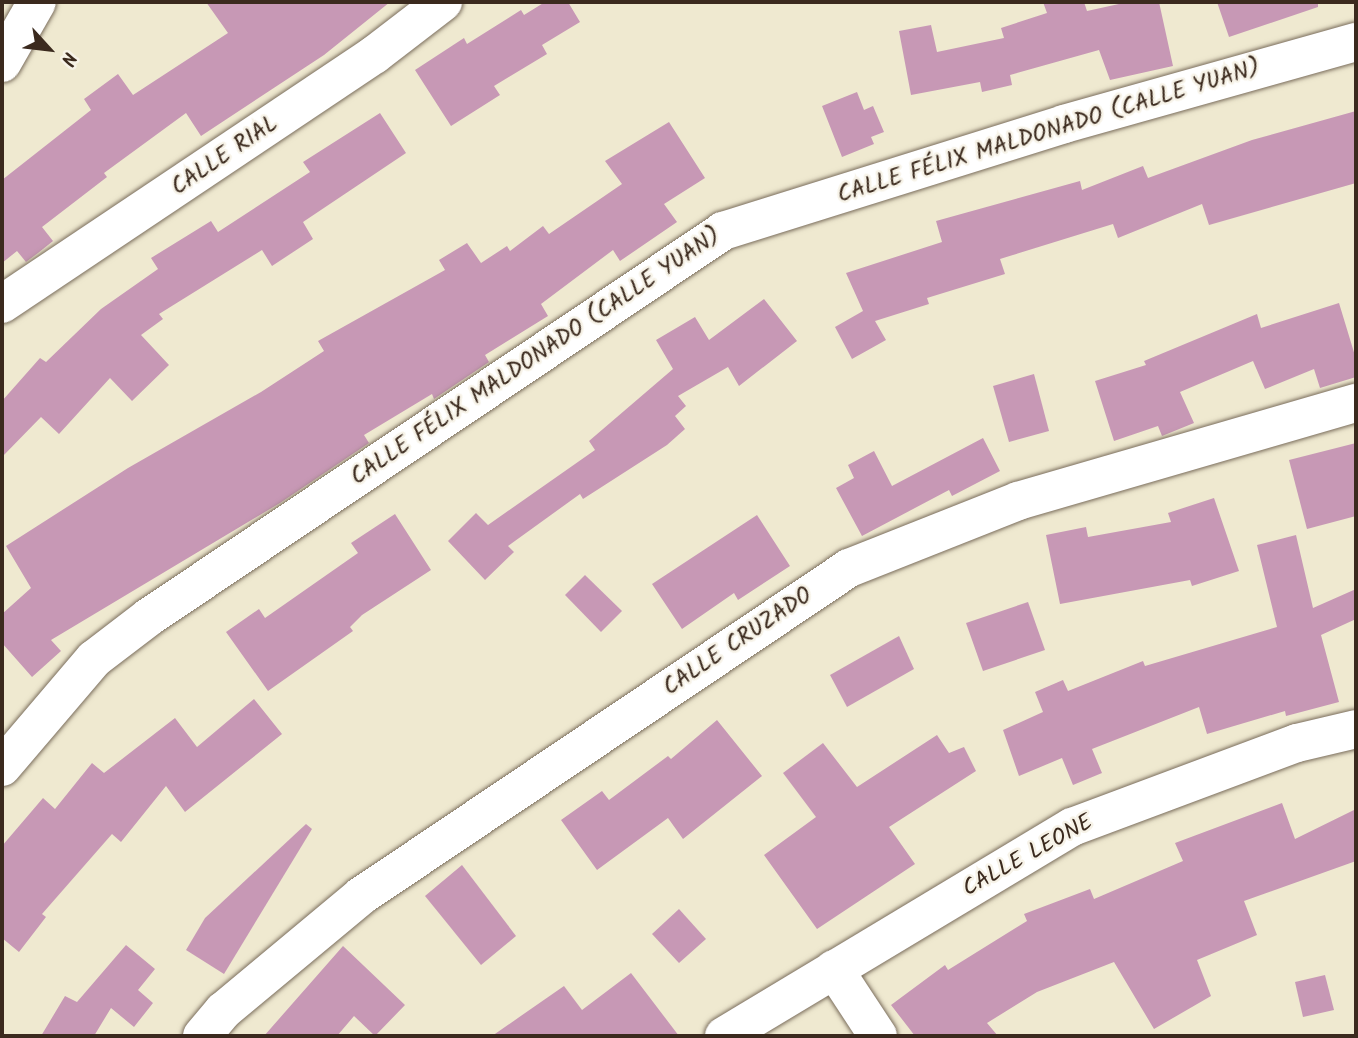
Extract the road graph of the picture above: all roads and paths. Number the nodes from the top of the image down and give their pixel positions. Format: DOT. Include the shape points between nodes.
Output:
graph roads {
  1 [pos="37,2"];
  2 [pos="443,2"];
  3 [pos="1356,42"];
  4 [pos="2,63"];
  5 [pos="2,304"];
  6 [pos="1356,403"];
  7 [pos="1356,729"];
  8 [pos="2,767"];
  9 [pos="834,969"];
  10 [pos="202,1036"];
  11 [pos="724,1036"];
  12 [pos="878,1036"];
  1 -- 4 [label="street"];
  2 -- 5 [label="street, CALLE RIAL" via="374,55"];
  3 -- 8 [label="street, CALLE FÉLIX MALDONADO (CALLE YUAN)" via="1064,124 723,231 149,617 94,659"];
  6 -- 10 [label="street, CALLE CRUZADO" via="1018,501 849,568 362,896 223,1011"];
  7 -- 9 [label="street, CALLE LEONE" via="1297,743 1072,827"];
  9 -- 11 [label="street, CALLE LEONE"];
  9 -- 12 [label="street"];
}
